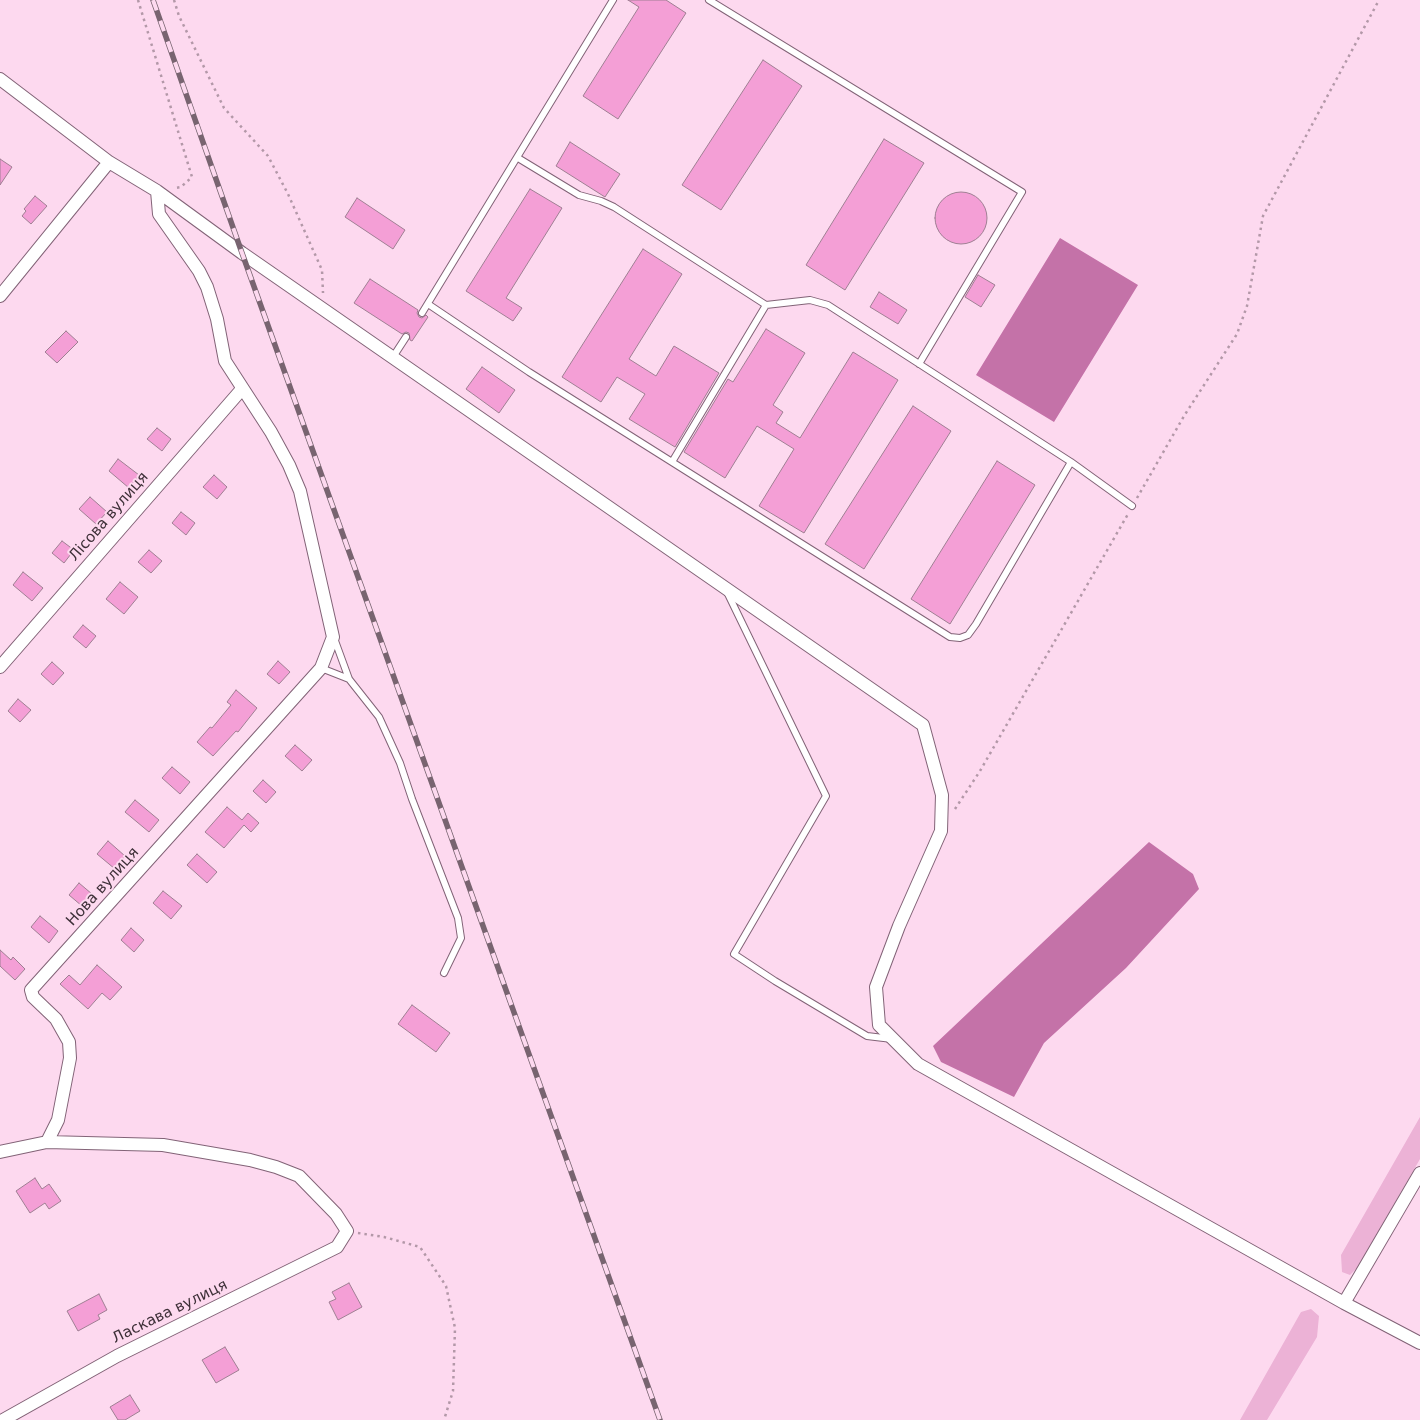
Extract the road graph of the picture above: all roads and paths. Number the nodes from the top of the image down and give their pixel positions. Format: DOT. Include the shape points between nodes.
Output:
graph roads {
  1 [pos="138,0"];
  2 [pos="174,0"];
  3 [pos="613,0"];
  4 [pos="709,0"];
  5 [pos="1379,0"];
  6 [pos="0,79"];
  7 [pos="518,158"];
  8 [pos="109,162"];
  9 [pos="156,191"];
  10 [pos="0,296"];
  11 [pos="428,304"];
  12 [pos="766,305"];
  13 [pos="324,310"];
  14 [pos="422,313"];
  15 [pos="406,337"];
  16 [pos="393,357"];
  17 [pos="919,364"];
  18 [pos="242,389"];
  19 [pos="672,462"];
  20 [pos="1071,462"];
  21 [pos="1132,506"];
  22 [pos="726,588"];
  23 [pos="333,637"];
  24 [pos="0,667"];
  25 [pos="322,668"];
  26 [pos="349,679"];
  27 [pos="941,831"];
  28 [pos="444,973"];
  29 [pos="893,1039"];
  30 [pos="47,1142"];
  31 [pos="0,1152"];
  32 [pos="1420,1173"];
  33 [pos="347,1231"];
  34 [pos="1344,1303"];
  35 [pos="1420,1343"];
  36 [pos="3,1420"];
  37 [pos="444,1420"];
  1 -- 9 [label="path" via="192,177 181,187"];
  2 -- 13 [label="path" via="224,108 268,156 288,194 322,270"];
  3 -- 7 [label="lane"];
  4 -- 17 [label="lane" via="1022,192"];
  5 -- 21 [label="path" via="1264,216 1247,306 1237,334 1184,416"];
  6 -- 8 [label="street"];
  7 -- 11 [label="lane"];
  7 -- 12 [label="lane" via="579,195 614,207"];
  8 -- 9 [label="street"];
  8 -- 10 [label="street"];
  9 -- 13 [label="street"];
  9 -- 18 [label="street" via="159,214 207,287 218,319 225,361"];
  11 -- 14 [label="lane"];
  11 -- 19 [label="lane"];
  12 -- 17 [label="lane" via="810,300 828,305"];
  12 -- 19 [label="lane"];
  13 -- 16 [label="street"];
  15 -- 16 [label="lane"];
  16 -- 22 [label="street"];
  17 -- 20 [label="lane"];
  18 -- 23 [label="street" via="271,432 300,491"];
  18 -- 24 [label="street, Лісова вулиця"];
  19 -- 20 [label="lane" via="950,637 960,638 968,635 976,624"];
  20 -- 21 [label="lane"];
  21 -- 27 [label="path" via="980,770"];
  22 -- 27 [label="street" via="923,725 942,794"];
  22 -- 29 [label="lane" via="826,796 734,954 867,1036"];
  23 -- 25 [label="street, Нова вулиця"];
  23 -- 26 [label="lane"];
  25 -- 26 [label="lane"];
  25 -- 30 [label="street, Нова вулиця" via="31,990 33,997 56,1019 69,1042 70,1058 58,1120"];
  26 -- 28 [label="lane" via="379,718 400,764 458,918 461,938"];
  27 -- 29 [label="street" via="876,987 879,1025"];
  29 -- 34 [label="street" via="918,1064"];
  30 -- 31 [label="street"];
  30 -- 33 [label="street" via="163,1145 276,1167 299,1176 336,1214"];
  32 -- 34 [label="street"];
  33 -- 36 [label="street, Ласкава вулиця" via="337,1247 117,1356"];
  33 -- 37 [label="path" via="420,1247 446,1286 455,1328 453,1392"];
  34 -- 35 [label="street"];
}
